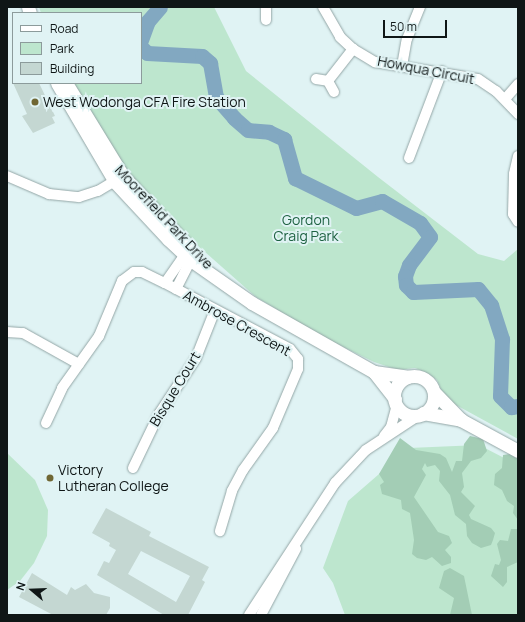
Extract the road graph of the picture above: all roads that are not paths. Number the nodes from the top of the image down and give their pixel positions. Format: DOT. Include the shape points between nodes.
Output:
graph roads {
  1 [pos="266,7"];
  2 [pos="323,7"];
  3 [pos="420,7"];
  4 [pos="266,20"];
  5 [pos="353,49"];
  6 [pos="402,66"];
  7 [pos="442,71"];
  8 [pos="316,79"];
  9 [pos="328,81"];
  10 [pos="58,84"];
  11 [pos="67,84"];
  12 [pos="518,84"];
  13 [pos="334,92"];
  14 [pos="505,99"];
  15 [pos="518,114"];
  16 [pos="518,156"];
  17 [pos="409,158"];
  18 [pos="7,176"];
  19 [pos="119,179"];
  20 [pos="518,222"];
  21 [pos="190,255"];
  22 [pos="165,283"];
  23 [pos="176,289"];
  24 [pos="215,310"];
  25 [pos="7,332"];
  26 [pos="79,364"];
  27 [pos="374,372"];
  28 [pos="408,377"];
  29 [pos="434,392"];
  30 [pos="396,402"];
  31 [pos="421,414"];
  32 [pos="461,420"];
  33 [pos="46,423"];
  34 [pos="382,438"];
  35 [pos="518,451"];
  36 [pos="134,468"];
  37 [pos="220,531"];
  38 [pos="255,614"];
  1 -- 4 [label="street"];
  2 -- 5 [label="street, Howqua Circuit" via="340,37"];
  3 -- 6 [label="street" via="407,39"];
  5 -- 6 [label="street, Howqua Circuit" via="375,62"];
  5 -- 9 [label="street"];
  6 -- 7 [label="street, Howqua Circuit"];
  7 -- 14 [label="street, Howqua Circuit" via="478,79"];
  7 -- 17 [label="street"];
  8 -- 9 [label="street"];
  9 -- 13 [label="street"];
  10 -- 19 [label="main road, Moorefield Park Drive"];
  11 -- 19 [label="main road, Moorefield Park Drive"];
  12 -- 14 [label="street"];
  14 -- 15 [label="street, Howqua Circuit"];
  16 -- 20 [label="street" via="514,174 513,214"];
  18 -- 19 [label="street" via="49,194 71,197 88,196"];
  19 -- 21 [label="main road, Moorefield Park Drive"];
  21 -- 22 [label="street"];
  21 -- 23 [label="street, Ambrose Crescent"];
  21 -- 27 [label="main road, Moorefield Park Drive" via="228,287 281,322"];
  22 -- 23 [label="street, Ambrose Crescent"];
  22 -- 26 [label="street, Ambrose Crescent" via="139,271 125,278 98,336"];
  23 -- 24 [label="street, Ambrose Crescent"];
  24 -- 36 [label="street, Bisque Court" via="196,358 159,414"];
  24 -- 37 [label="street, Ambrose Crescent" via="290,349 298,363 273,428 243,470 232,491"];
  25 -- 26 [label="street" via="23,332"];
  26 -- 33 [label="street, Ambrose Crescent" via="62,388"];
  27 -- 28 [label="main road"];
  27 -- 30 [label="main road"];
  28 -- 29 [label="main road" via="425,379"];
  28 -- 30 [label="main road" via="397,385"];
  29 -- 31 [label="main road" via="432,404"];
  29 -- 32 [label="main road"];
  30 -- 31 [label="main road" via="409,415"];
  30 -- 34 [label="street" via="391,427"];
  31 -- 32 [label="main road"];
  31 -- 34 [label="street"];
  32 -- 35 [label="main road"];
  34 -- 38 [label="street" via="335,483 301,534 295,552"];
}
